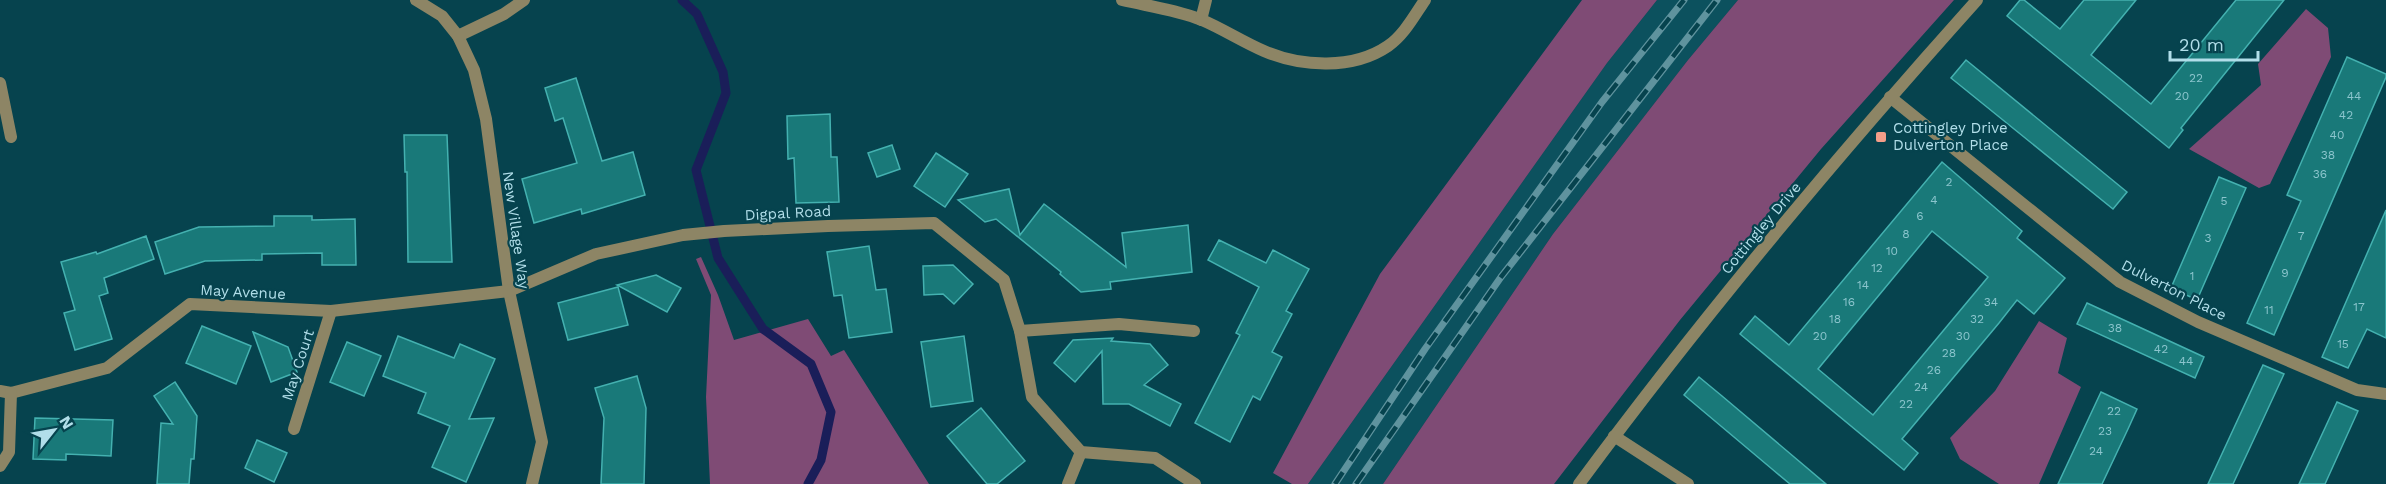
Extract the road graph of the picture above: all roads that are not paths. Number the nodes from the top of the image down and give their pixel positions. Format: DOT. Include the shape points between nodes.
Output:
graph roads {
  1 [pos="416,0"];
  2 [pos="524,0"];
  3 [pos="1122,0"];
  4 [pos="1206,0"];
  5 [pos="1425,0"];
  6 [pos="1977,0"];
  7 [pos="1201,20"];
  8 [pos="458,36"];
  9 [pos="0,85"];
  10 [pos="1890,98"];
  11 [pos="11,136"];
  12 [pos="509,291"];
  13 [pos="332,311"];
  14 [pos="1020,331"];
  15 [pos="1194,331"];
  16 [pos="6,392"];
  17 [pos="2386,394"];
  18 [pos="294,429"];
  19 [pos="1614,436"];
  20 [pos="1081,452"];
  21 [pos="0,466"];
  22 [pos="532,484"];
  23 [pos="1068,484"];
  24 [pos="1196,484"];
  25 [pos="1579,484"];
  26 [pos="1688,484"];
  1 -- 8 [label="street, New Village Way" via="442,16"];
  2 -- 8 [label="street"];
  3 -- 7 [label="street"];
  4 -- 7 [label="street"];
  5 -- 7 [label="street" via="1403,32 1387,47 1360,58 1326,64 1265,52"];
  6 -- 10 [label="street, Cottingley Drive"];
  8 -- 12 [label="street, New Village Way" via="474,70 486,119"];
  9 -- 11 [label="street"];
  10 -- 17 [label="street, Dulverton Place" via="2120,282 2198,322 2357,390"];
  10 -- 19 [label="street, Cottingley Drive"];
  12 -- 13 [label="street, May Avenue"];
  12 -- 14 [label="street, Digpal Road" via="596,254 683,235 934,223 1004,280"];
  12 -- 22 [label="street, New Village Way" via="542,442"];
  13 -- 16 [label="street, May Avenue" via="190,304 107,368"];
  13 -- 18 [label="street, May Court"];
  14 -- 15 [label="street" via="1119,324"];
  14 -- 20 [label="street, Digpal Road" via="1032,397"];
  16 -- 21 [label="street" via="9,452"];
  19 -- 25 [label="street, Cottingley Drive"];
  19 -- 26 [label="street"];
  20 -- 23 [label="street"];
  20 -- 24 [label="street" via="1155,458"];
}
